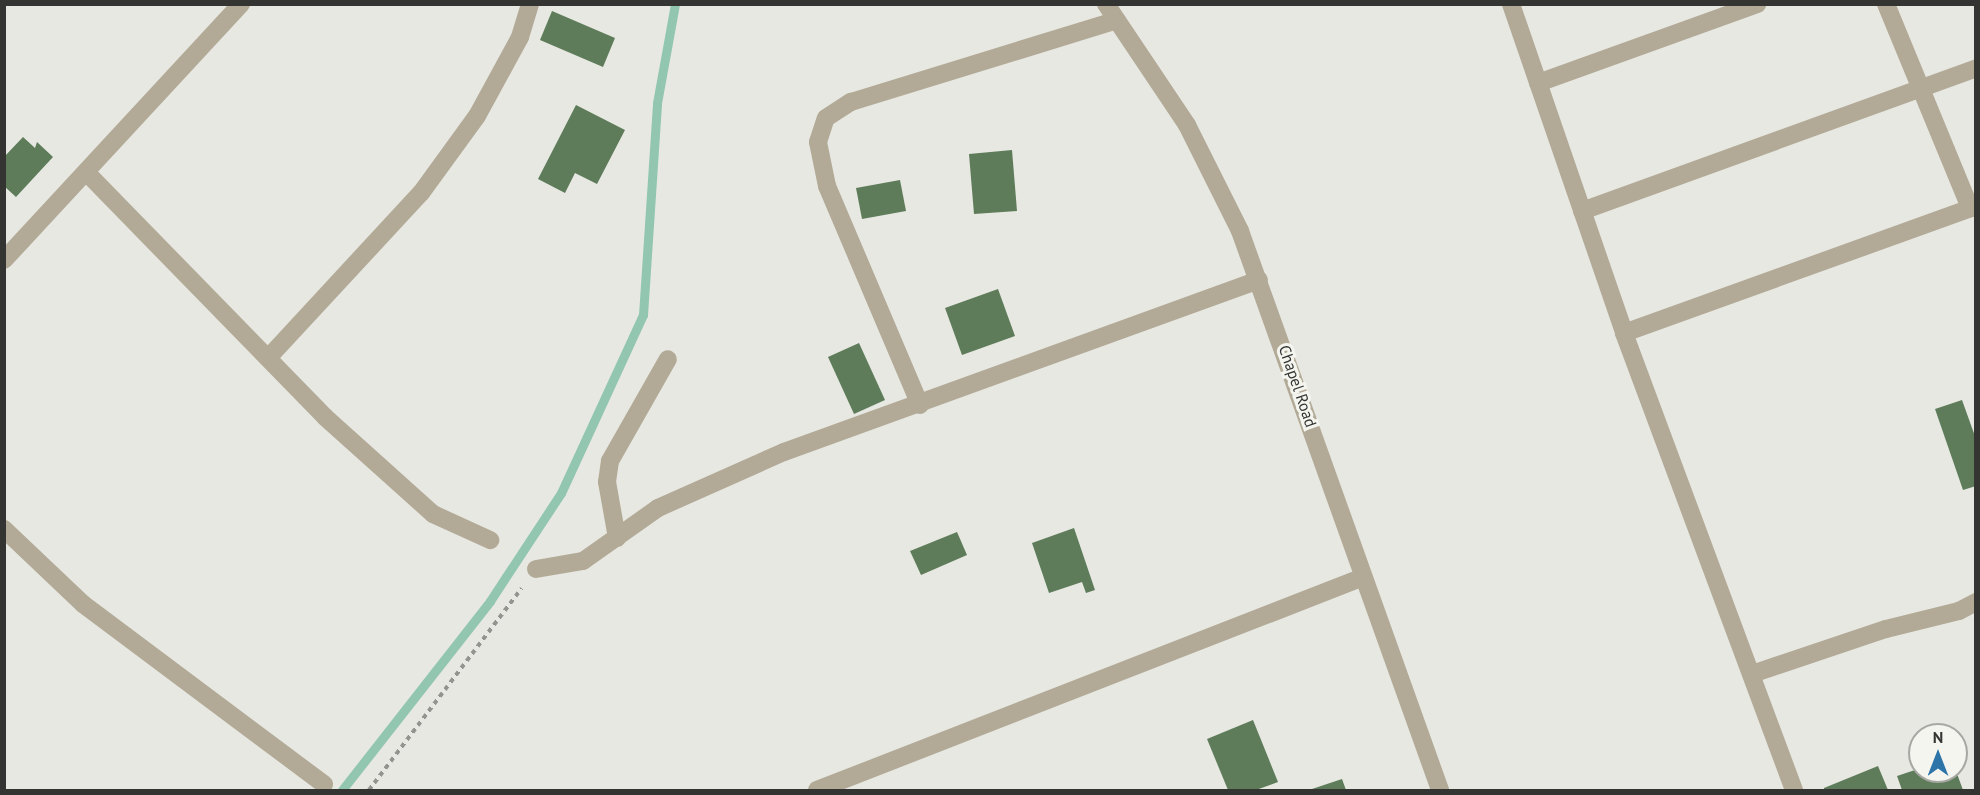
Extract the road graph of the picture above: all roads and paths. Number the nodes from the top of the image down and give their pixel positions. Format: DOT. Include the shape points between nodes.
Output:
graph roads {
  1 [pos="242,4"];
  2 [pos="530,4"];
  3 [pos="1106,4"];
  4 [pos="1511,4"];
  5 [pos="1757,4"];
  6 [pos="1886,4"];
  7 [pos="1117,20"];
  8 [pos="1976,68"];
  9 [pos="1538,83"];
  10 [pos="1920,88"];
  11 [pos="87,172"];
  12 [pos="1973,207"];
  13 [pos="1582,211"];
  14 [pos="4,260"];
  15 [pos="1259,280"];
  16 [pos="1624,333"];
  17 [pos="268,358"];
  18 [pos="668,359"];
  19 [pos="920,405"];
  20 [pos="4,529"];
  21 [pos="617,538"];
  22 [pos="490,540"];
  23 [pos="536,569"];
  24 [pos="1361,578"];
  25 [pos="1976,602"];
  26 [pos="1752,674"];
  27 [pos="324,784"];
  28 [pos="369,790"];
  29 [pos="817,790"];
  30 [pos="1440,790"];
  31 [pos="1794,790"];
  1 -- 11 [label="street"];
  2 -- 17 [label="street" via="520,37 477,116 421,193"];
  3 -- 7 [label="street, Chapel Road"];
  4 -- 9 [label="street"];
  5 -- 9 [label="street"];
  6 -- 10 [label="street"];
  7 -- 15 [label="street, Chapel Road" via="1187,125 1240,231"];
  7 -- 19 [label="street" via="851,102 826,118 818,142 826,186"];
  8 -- 10 [label="street"];
  9 -- 13 [label="street"];
  10 -- 12 [label="street"];
  10 -- 13 [label="street"];
  11 -- 14 [label="street"];
  11 -- 17 [label="street"];
  12 -- 16 [label="street"];
  13 -- 16 [label="street"];
  15 -- 19 [label="street"];
  15 -- 24 [label="street, Chapel Road"];
  16 -- 26 [label="street"];
  17 -- 22 [label="street" via="325,417 434,514"];
  18 -- 21 [label="street" via="609,461 607,482"];
  19 -- 21 [label="street" via="752,466 658,508"];
  20 -- 27 [label="street" via="83,604"];
  21 -- 23 [label="street" via="583,561"];
  23 -- 28 [label="path"];
  24 -- 29 [label="street"];
  24 -- 30 [label="street, Chapel Road"];
  25 -- 26 [label="street" via="1959,611 1886,629"];
  26 -- 31 [label="street"];
}
